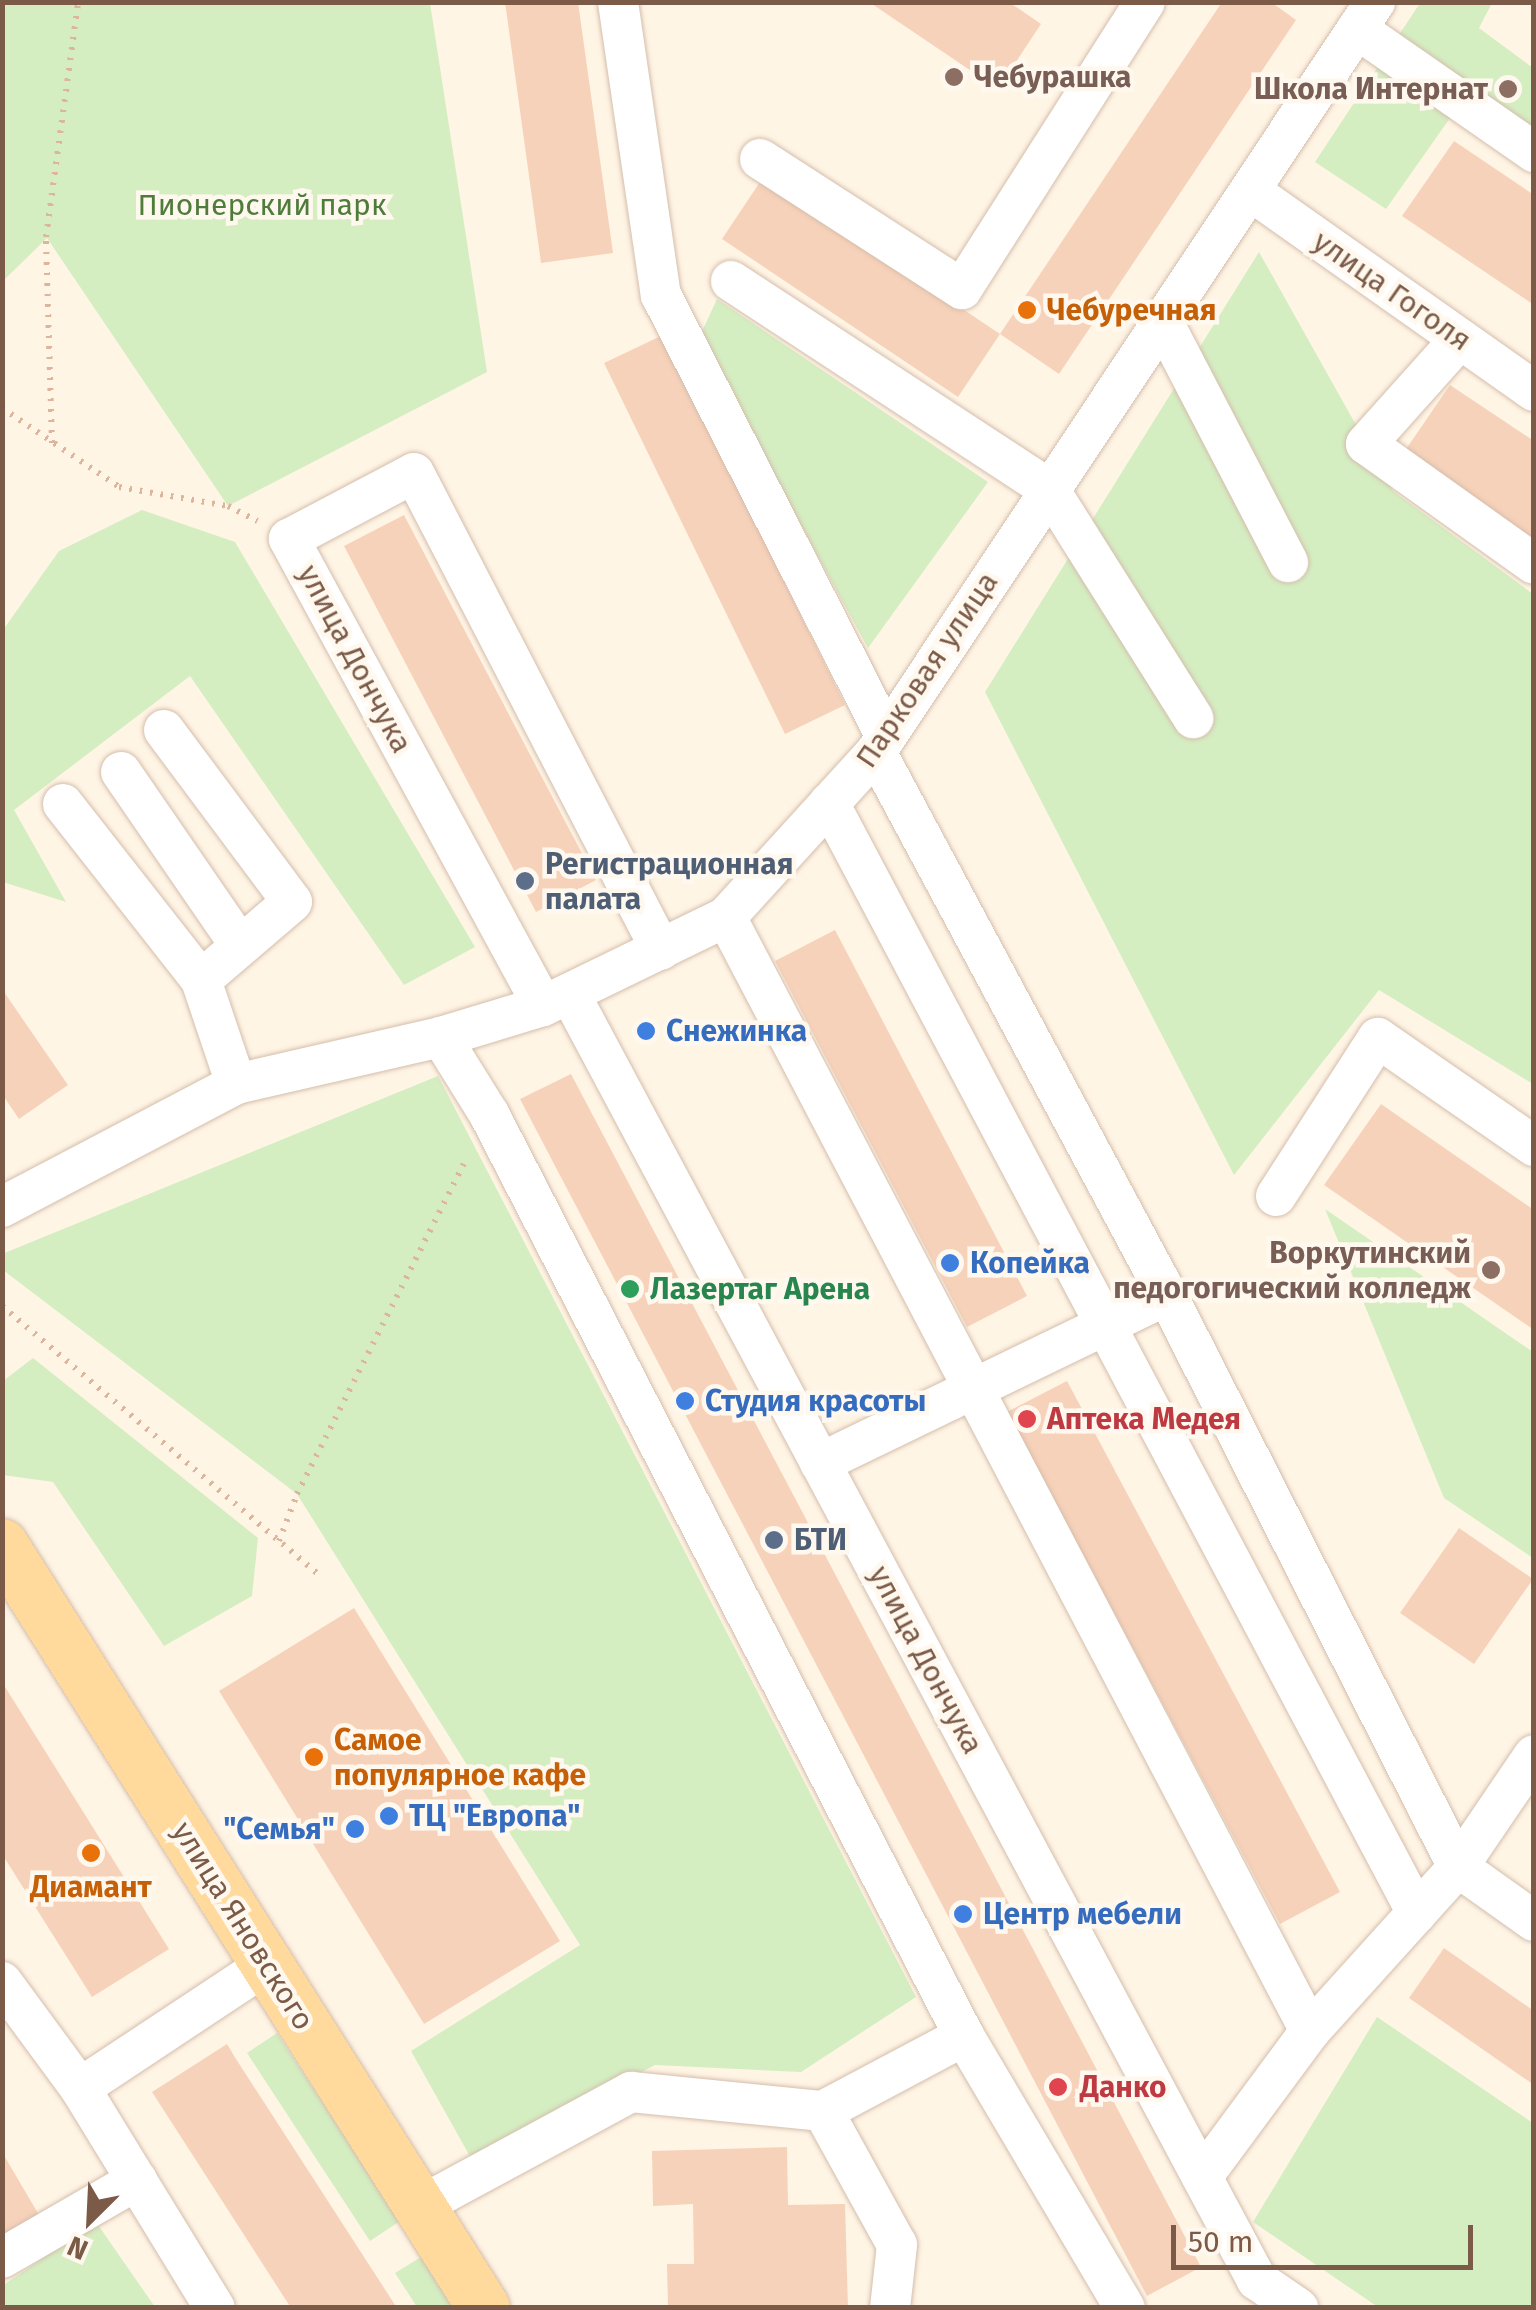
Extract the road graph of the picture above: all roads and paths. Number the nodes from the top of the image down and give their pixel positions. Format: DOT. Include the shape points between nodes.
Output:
graph roads {
  1 [pos="78,2"];
  2 [pos="618,2"];
  3 [pos="1145,2"];
  4 [pos="1366,16"];
  5 [pos="1534,152"];
  6 [pos="760,159"];
  7 [pos="1252,192"];
  8 [pos="731,281"];
  9 [pos="1162,320"];
  10 [pos="1460,339"];
  11 [pos="1534,390"];
  12 [pos="2,408"];
  13 [pos="52,443"];
  14 [pos="1050,489"];
  15 [pos="289,538"];
  16 [pos="1288,562"];
  17 [pos="1534,564"];
  18 [pos="1194,718"];
  19 [pos="164,730"];
  20 [pos="880,744"];
  21 [pos="121,772"];
  22 [pos="63,804"];
  23 [pos="830,804"];
  24 [pos="726,918"];
  25 [pos="240,944"];
  26 [pos="660,950"];
  27 [pos="202,980"];
  28 [pos="557,1001"];
  29 [pos="441,1037"];
  30 [pos="236,1084"];
  31 [pos="489,1114"];
  32 [pos="1534,1146"];
  33 [pos="1276,1196"];
  34 [pos="4,1204"];
  35 [pos="1166,1295"];
  36 [pos="2,1306"];
  37 [pos="1106,1325"];
  38 [pos="973,1391"];
  39 [pos="820,1463"];
  40 [pos="279,1541"];
  41 [pos="2,1544"];
  42 [pos="317,1574"];
  43 [pos="1529,1772"];
  44 [pos="1458,1868"];
  45 [pos="1417,1913"];
  46 [pos="1534,1921"];
  47 [pos="267,1964"];
  48 [pos="2,1982"];
  49 [pos="1310,2031"];
  50 [pos="964,2036"];
  51 [pos="80,2088"];
  52 [pos="823,2111"];
  53 [pos="1202,2177"];
  54 [pos="137,2180"];
  55 [pos="420,2206"];
  56 [pos="2,2258"];
  57 [pos="216,2308"];
  58 [pos="484,2308"];
  59 [pos="890,2308"];
  60 [pos="1125,2308"];
  61 [pos="1298,2308"];
  1 -- 13 [label="path" via="46,237"];
  2 -- 20 [label="street" via="661,294"];
  3 -- 6 [label="street" via="962,289"];
  4 -- 5 [label="street"];
  4 -- 7 [label="street, Парковая улица"];
  7 -- 9 [label="street, Парковая улица"];
  7 -- 10 [label="street, улица Гоголя"];
  8 -- 14 [label="street"];
  9 -- 14 [label="street, Парковая улица"];
  9 -- 16 [label="street"];
  10 -- 11 [label="street, улица Гоголя"];
  10 -- 17 [label="street" via="1366,444"];
  12 -- 13 [label="path"];
  13 -- 15 [label="path" via="119,487 228,506"];
  14 -- 18 [label="street"];
  14 -- 20 [label="street, Парковая улица"];
  15 -- 26 [label="street, улица Дончука" via="414,473"];
  15 -- 28 [label="street, улица Дончука"];
  19 -- 25 [label="street" via="292,902"];
  20 -- 23 [label="street, Парковая улица"];
  20 -- 35 [label="street"];
  21 -- 25 [label="street"];
  22 -- 27 [label="street"];
  23 -- 24 [label="street, Парковая улица"];
  23 -- 37 [label="street"];
  24 -- 26 [label="street, Парковая улица"];
  24 -- 38 [label="street"];
  25 -- 27 [label="street"];
  26 -- 28 [label="street, Парковая улица"];
  27 -- 30 [label="street"];
  28 -- 29 [label="street, Парковая улица"];
  28 -- 39 [label="street, улица Дончука"];
  29 -- 30 [label="street, Парковая улица"];
  29 -- 31 [label="street"];
  30 -- 34 [label="street, Парковая улица"];
  31 -- 40 [label="path"];
  31 -- 50 [label="street"];
  32 -- 33 [label="street" via="1378,1038"];
  35 -- 37 [label="street"];
  35 -- 44 [label="street"];
  36 -- 40 [label="path"];
  37 -- 38 [label="street"];
  37 -- 45 [label="street"];
  38 -- 39 [label="street"];
  38 -- 49 [label="street"];
  39 -- 53 [label="street, улица Дончука"];
  40 -- 42 [label="path"];
  41 -- 47 [label="main road, улица Яновского"];
  43 -- 44 [label="street"];
  44 -- 45 [label="street"];
  44 -- 46 [label="street"];
  45 -- 49 [label="street"];
  47 -- 51 [label="street"];
  47 -- 55 [label="main road, улица Яновского"];
  48 -- 51 [label="street"];
  49 -- 53 [label="street"];
  50 -- 52 [label="street"];
  50 -- 60 [label="street"];
  51 -- 54 [label="street"];
  52 -- 55 [label="street" via="631,2092"];
  52 -- 59 [label="street" via="897,2245"];
  53 -- 61 [label="street, улица Дончука" via="1257,2280"];
  54 -- 56 [label="street"];
  54 -- 57 [label="street"];
  55 -- 58 [label="main road, улица Яновского"];
}
